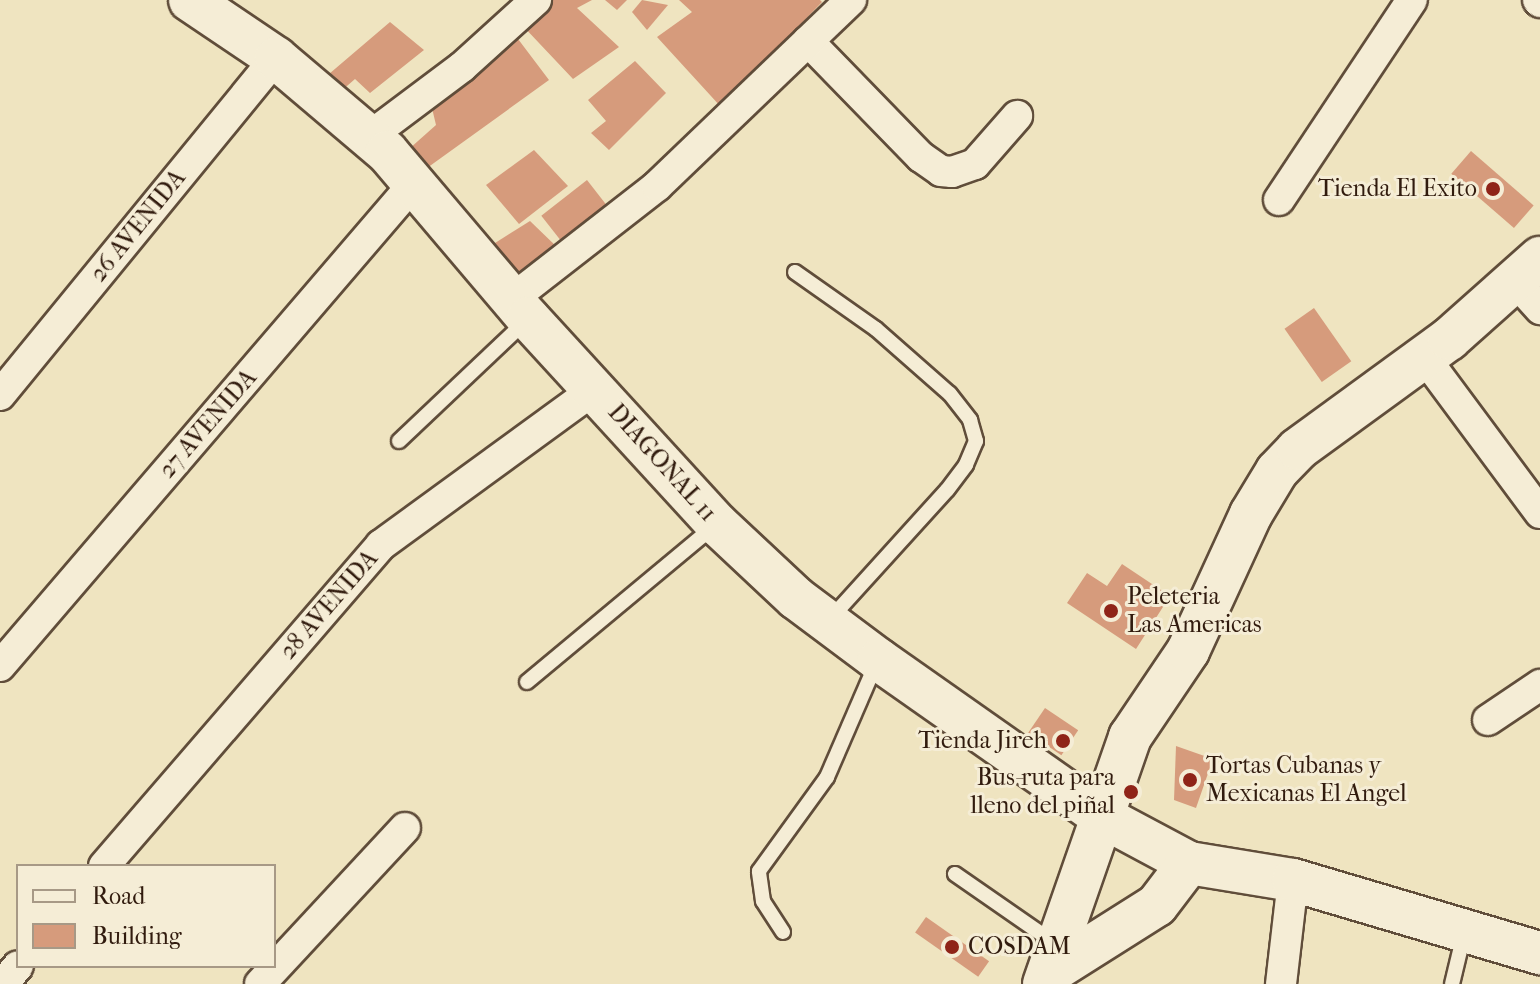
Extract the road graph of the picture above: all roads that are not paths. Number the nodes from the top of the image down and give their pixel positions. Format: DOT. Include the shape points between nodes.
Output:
graph roads {
  1 [pos="190,0"];
  2 [pos="536,0"];
  3 [pos="851,0"];
  4 [pos="1412,0"];
  5 [pos="808,41"];
  6 [pos="276,58"];
  7 [pos="1017,116"];
  8 [pos="370,136"];
  9 [pos="415,182"];
  10 [pos="1279,200"];
  11 [pos="795,272"];
  12 [pos="1532,282"];
  13 [pos="520,309"];
  14 [pos="1428,362"];
  15 [pos="595,389"];
  16 [pos="0,395"];
  17 [pos="399,441"];
  18 [pos="1540,513"];
  19 [pos="713,514"];
  20 [pos="827,623"];
  21 [pos="879,660"];
  22 [pos="0,666"];
  23 [pos="527,682"];
  24 [pos="1540,685"];
  25 [pos="1488,720"];
  26 [pos="1101,816"];
  27 [pos="405,828"];
  28 [pos="1189,863"];
  29 [pos="106,864"];
  30 [pos="955,874"];
  31 [pos="1293,880"];
  32 [pos="1465,928"];
  33 [pos="783,932"];
  34 [pos="1540,953"];
  35 [pos="276,967"];
  36 [pos="16,968"];
  37 [pos="275,968"];
  38 [pos="1048,978"];
  39 [pos="3,984"];
  40 [pos="260,984"];
  41 [pos="1281,984"];
  42 [pos="1452,984"];
  1 -- 6 [label="street, DIAGONAL 11"];
  2 -- 8 [label="street" via="462,67"];
  3 -- 5 [label="street"];
  4 -- 10 [label="street"];
  5 -- 7 [label="street" via="941,171 975,164"];
  5 -- 13 [label="street"];
  6 -- 8 [label="street, DIAGONAL 11"];
  6 -- 16 [label="street, 26 AVENIDA"];
  8 -- 9 [label="street, DIAGONAL 11"];
  9 -- 13 [label="street, DIAGONAL 11"];
  9 -- 22 [label="street, 27 AVENIDA"];
  11 -- 20 [label="lane" via="876,329 950,394 970,420 976,441 947,490"];
  12 -- 14 [label="street"];
  13 -- 15 [label="street, DIAGONAL 11"];
  13 -- 17 [label="lane"];
  14 -- 18 [label="street"];
  14 -- 26 [label="street" via="1298,449 1264,491 1194,641 1130,737"];
  15 -- 19 [label="street, DIAGONAL 11" via="676,463"];
  15 -- 29 [label="street, 28 AVENIDA" via="381,545"];
  19 -- 20 [label="street, DIAGONAL 11"];
  19 -- 23 [label="lane"];
  20 -- 21 [label="street, DIAGONAL 11"];
  21 -- 26 [label="street, DIAGONAL 11"];
  21 -- 33 [label="lane" via="827,777 759,871 763,901"];
  24 -- 25 [label="street"];
  26 -- 28 [label="street, DIAGONAL 11"];
  26 -- 38 [label="street"];
  27 -- 35 [label="street"];
  28 -- 31 [label="street, DIAGONAL 11"];
  28 -- 38 [label="street" via="1157,905"];
  30 -- 38 [label="lane" via="1043,935"];
  31 -- 32 [label="street, DIAGONAL 11"];
  31 -- 41 [label="street"];
  32 -- 34 [label="street, DIAGONAL 11"];
  32 -- 42 [label="lane"];
  36 -- 39 [label="street"];
  37 -- 40 [label="street"];
}
